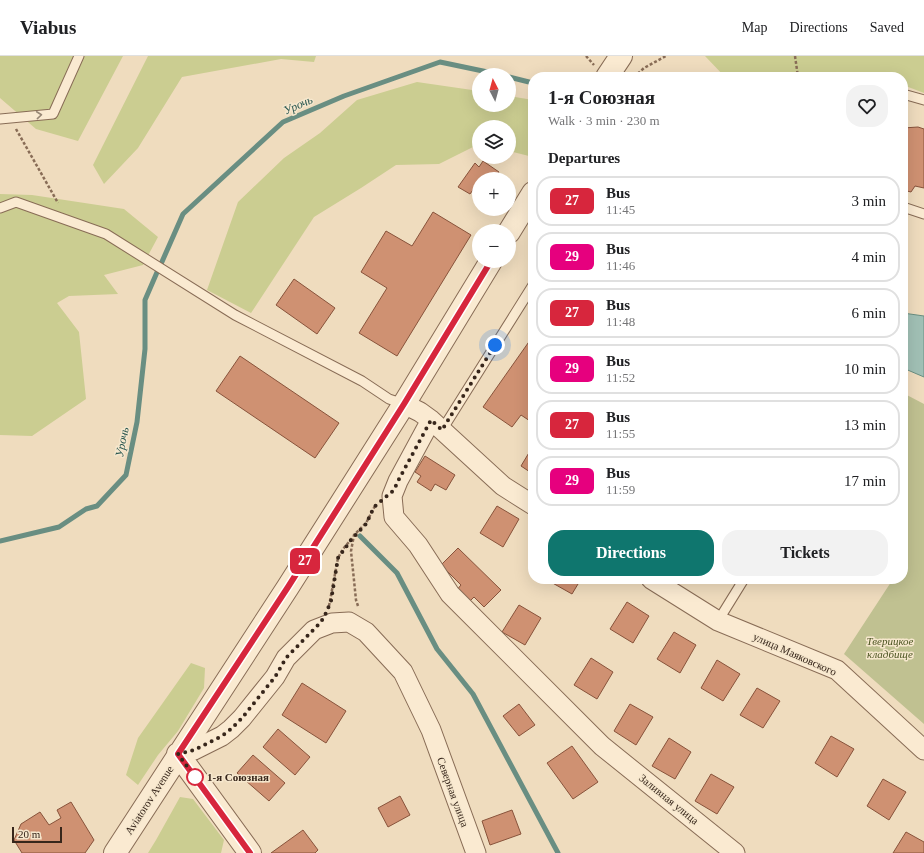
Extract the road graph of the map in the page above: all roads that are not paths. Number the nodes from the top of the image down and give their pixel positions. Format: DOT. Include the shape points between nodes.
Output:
graph roads {
  1 [pos="79,56"];
  2 [pos="621,56"];
  3 [pos="610,72"];
  4 [pos="908,95"];
  5 [pos="924,100"];
  6 [pos="0,119"];
  7 [pos="528,201"];
  8 [pos="0,208"];
  9 [pos="908,209"];
  10 [pos="924,214"];
  11 [pos="514,224"];
  12 [pos="487,268"];
  13 [pos="528,292"];
  14 [pos="404,404"];
  15 [pos="437,425"];
  16 [pos="528,502"];
  17 [pos="659,584"];
  18 [pos="741,584"];
  19 [pos="718,621"];
  20 [pos="924,750"];
  21 [pos="178,754"];
  22 [pos="115,853"];
  23 [pos="250,853"];
  24 [pos="476,853"];
  25 [pos="735,853"];
  6 -- 1 [label="lane, one-way" via="53,114"];
  2 -- 3 [label="street"];
  4 -- 5 [label="lane"];
  7 -- 11 [label="street"];
  8 -- 14 [label="lane" via="16,202 106,234 235,315 362,381 389,399"];
  9 -- 10 [label="lane"];
  12 -- 14 [label="street, Aviatorov Avenue"];
  13 -- 15 [label="lane"];
  14 -- 15 [label="street"];
  14 -- 21 [label="street, Aviatorov Avenue"];
  15 -- 16 [label="street" via="503,486"];
  15 -- 25 [label="street, Заливная улица" via="398,481 392,496 394,517 418,545 450,594 602,746"];
  17 -- 19 [label="street, улица Маяковского"];
  18 -- 19 [label="lane"];
  19 -- 20 [label="street, улица Маяковского" via="837,670"];
  21 -- 22 [label="street, Aviatorov Avenue"];
  21 -- 23 [label="street"];
  21 -- 24 [label="street, Северная улица" via="194,750 231,729 275,677 286,658 314,630 332,623 349,622 366,632 403,672 430,730"];
}
